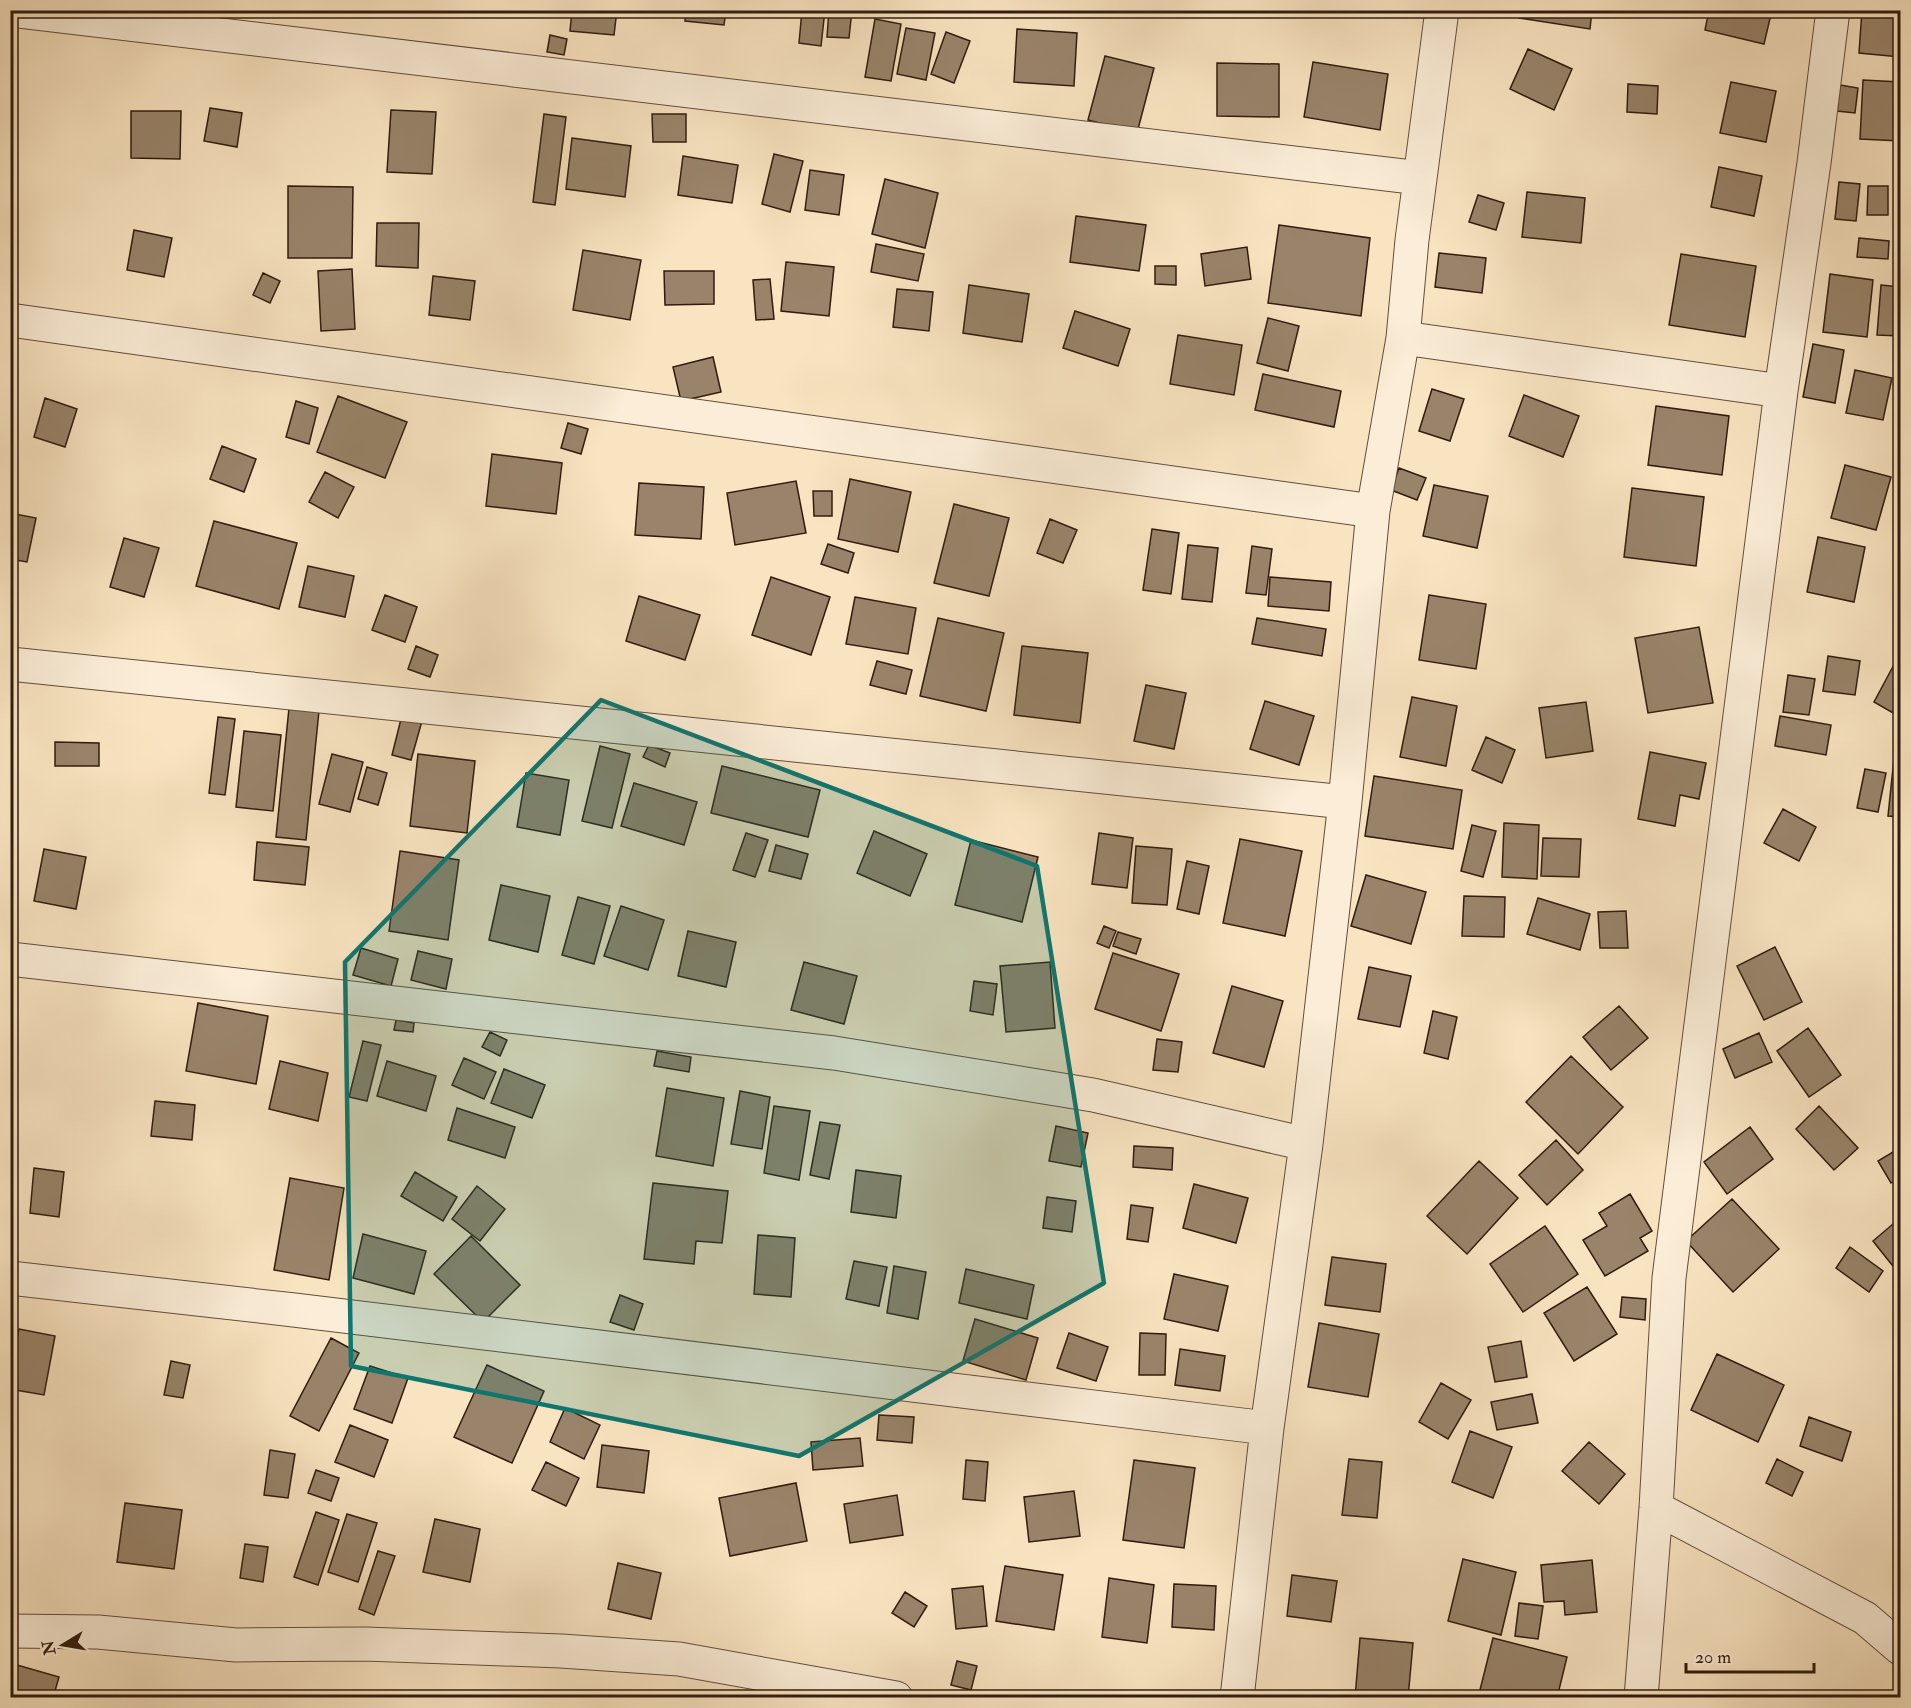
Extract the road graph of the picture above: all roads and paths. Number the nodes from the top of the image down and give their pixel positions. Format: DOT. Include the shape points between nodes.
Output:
graph roads {
  1 [pos="11,10"];
  2 [pos="1443,10"];
  3 [pos="1833,10"];
  4 [pos="1420,177"];
  5 [pos="10,320"];
  6 [pos="1404,338"];
  7 [pos="1781,391"];
  8 [pos="1373,511"];
  9 [pos="10,664"];
  10 [pos="1345,802"];
  11 [pos="10,959"];
  12 [pos="1306,1144"];
  13 [pos="10,1278"];
  14 [pos="1267,1428"];
  15 [pos="1656,1508"];
  16 [pos="10,1630"];
  17 [pos="1900,1648"];
  18 [pos="896,1698"];
  19 [pos="1237,1698"];
  20 [pos="1641,1698"];
  1 -- 4 [label="street"];
  2 -- 4 [label="street"];
  3 -- 7 [label="street"];
  4 -- 6 [label="street"];
  5 -- 8 [label="street"];
  6 -- 7 [label="street"];
  6 -- 8 [label="street"];
  7 -- 15 [label="street" via="1669,1278"];
  8 -- 10 [label="street"];
  9 -- 10 [label="street"];
  10 -- 12 [label="street"];
  11 -- 12 [label="street" via="834,1053 1093,1095"];
  12 -- 14 [label="street"];
  13 -- 14 [label="street"];
  14 -- 19 [label="street"];
  15 -- 17 [label="street" via="1865,1618"];
  15 -- 20 [label="street"];
  16 -- 18 [label="street" via="98,1632 236,1645 365,1644 679,1659"];
}
